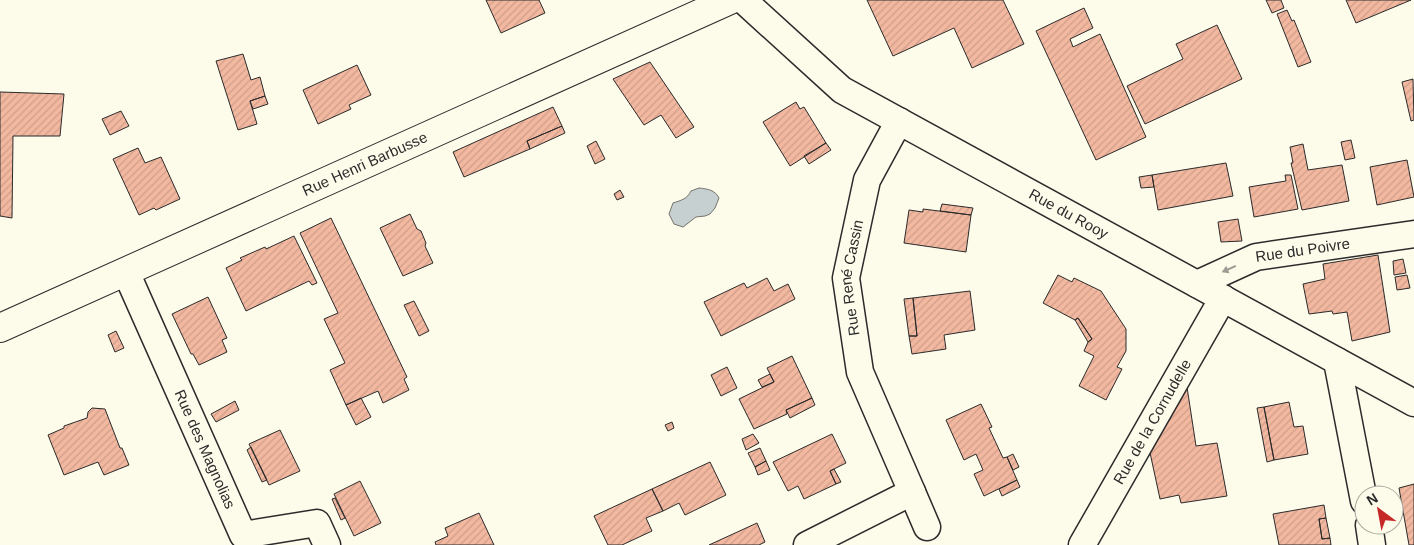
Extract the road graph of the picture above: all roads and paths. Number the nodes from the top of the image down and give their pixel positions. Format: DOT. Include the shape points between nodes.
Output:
graph roads {
  1 [pos="730,0"];
  2 [pos="742,0"];
  3 [pos="899,121"];
  4 [pos="1414,234"];
  5 [pos="126,272"];
  6 [pos="1197,284"];
  7 [pos="1223,298"];
  8 [pos="0,328"];
  9 [pos="1338,360"];
  10 [pos="1414,403"];
  11 [pos="1361,485"];
  12 [pos="912,492"];
  13 [pos="927,527"];
  14 [pos="807,544"];
  15 [pos="327,545"];
  16 [pos="1082,545"];
  1 -- 5 [label="main road, Rue Henri Barbusse"];
  2 -- 3 [label="street, Rue du Rooy" via="842,90"];
  3 -- 6 [label="street, Rue du Rooy"];
  3 -- 12 [label="street, Rue René Cassin" via="866,180 846,278 860,372"];
  4 -- 6 [label="street, Rue du Poivre, one-way" via="1256,257"];
  5 -- 8 [label="main road, Rue Henri Barbusse"];
  5 -- 15 [label="street, Rue des Magnolias" via="243,535 317,523"];
  6 -- 7 [label="street, Rue du Rooy"];
  7 -- 9 [label="street, Rue du Rooy"];
  7 -- 16 [label="street, Rue de la Cornudelle"];
  9 -- 10 [label="street, Rue du Rooy"];
  9 -- 11 [label="street"];
  12 -- 13 [label="street, Rue René Cassin"];
  12 -- 14 [label="street"];
}
